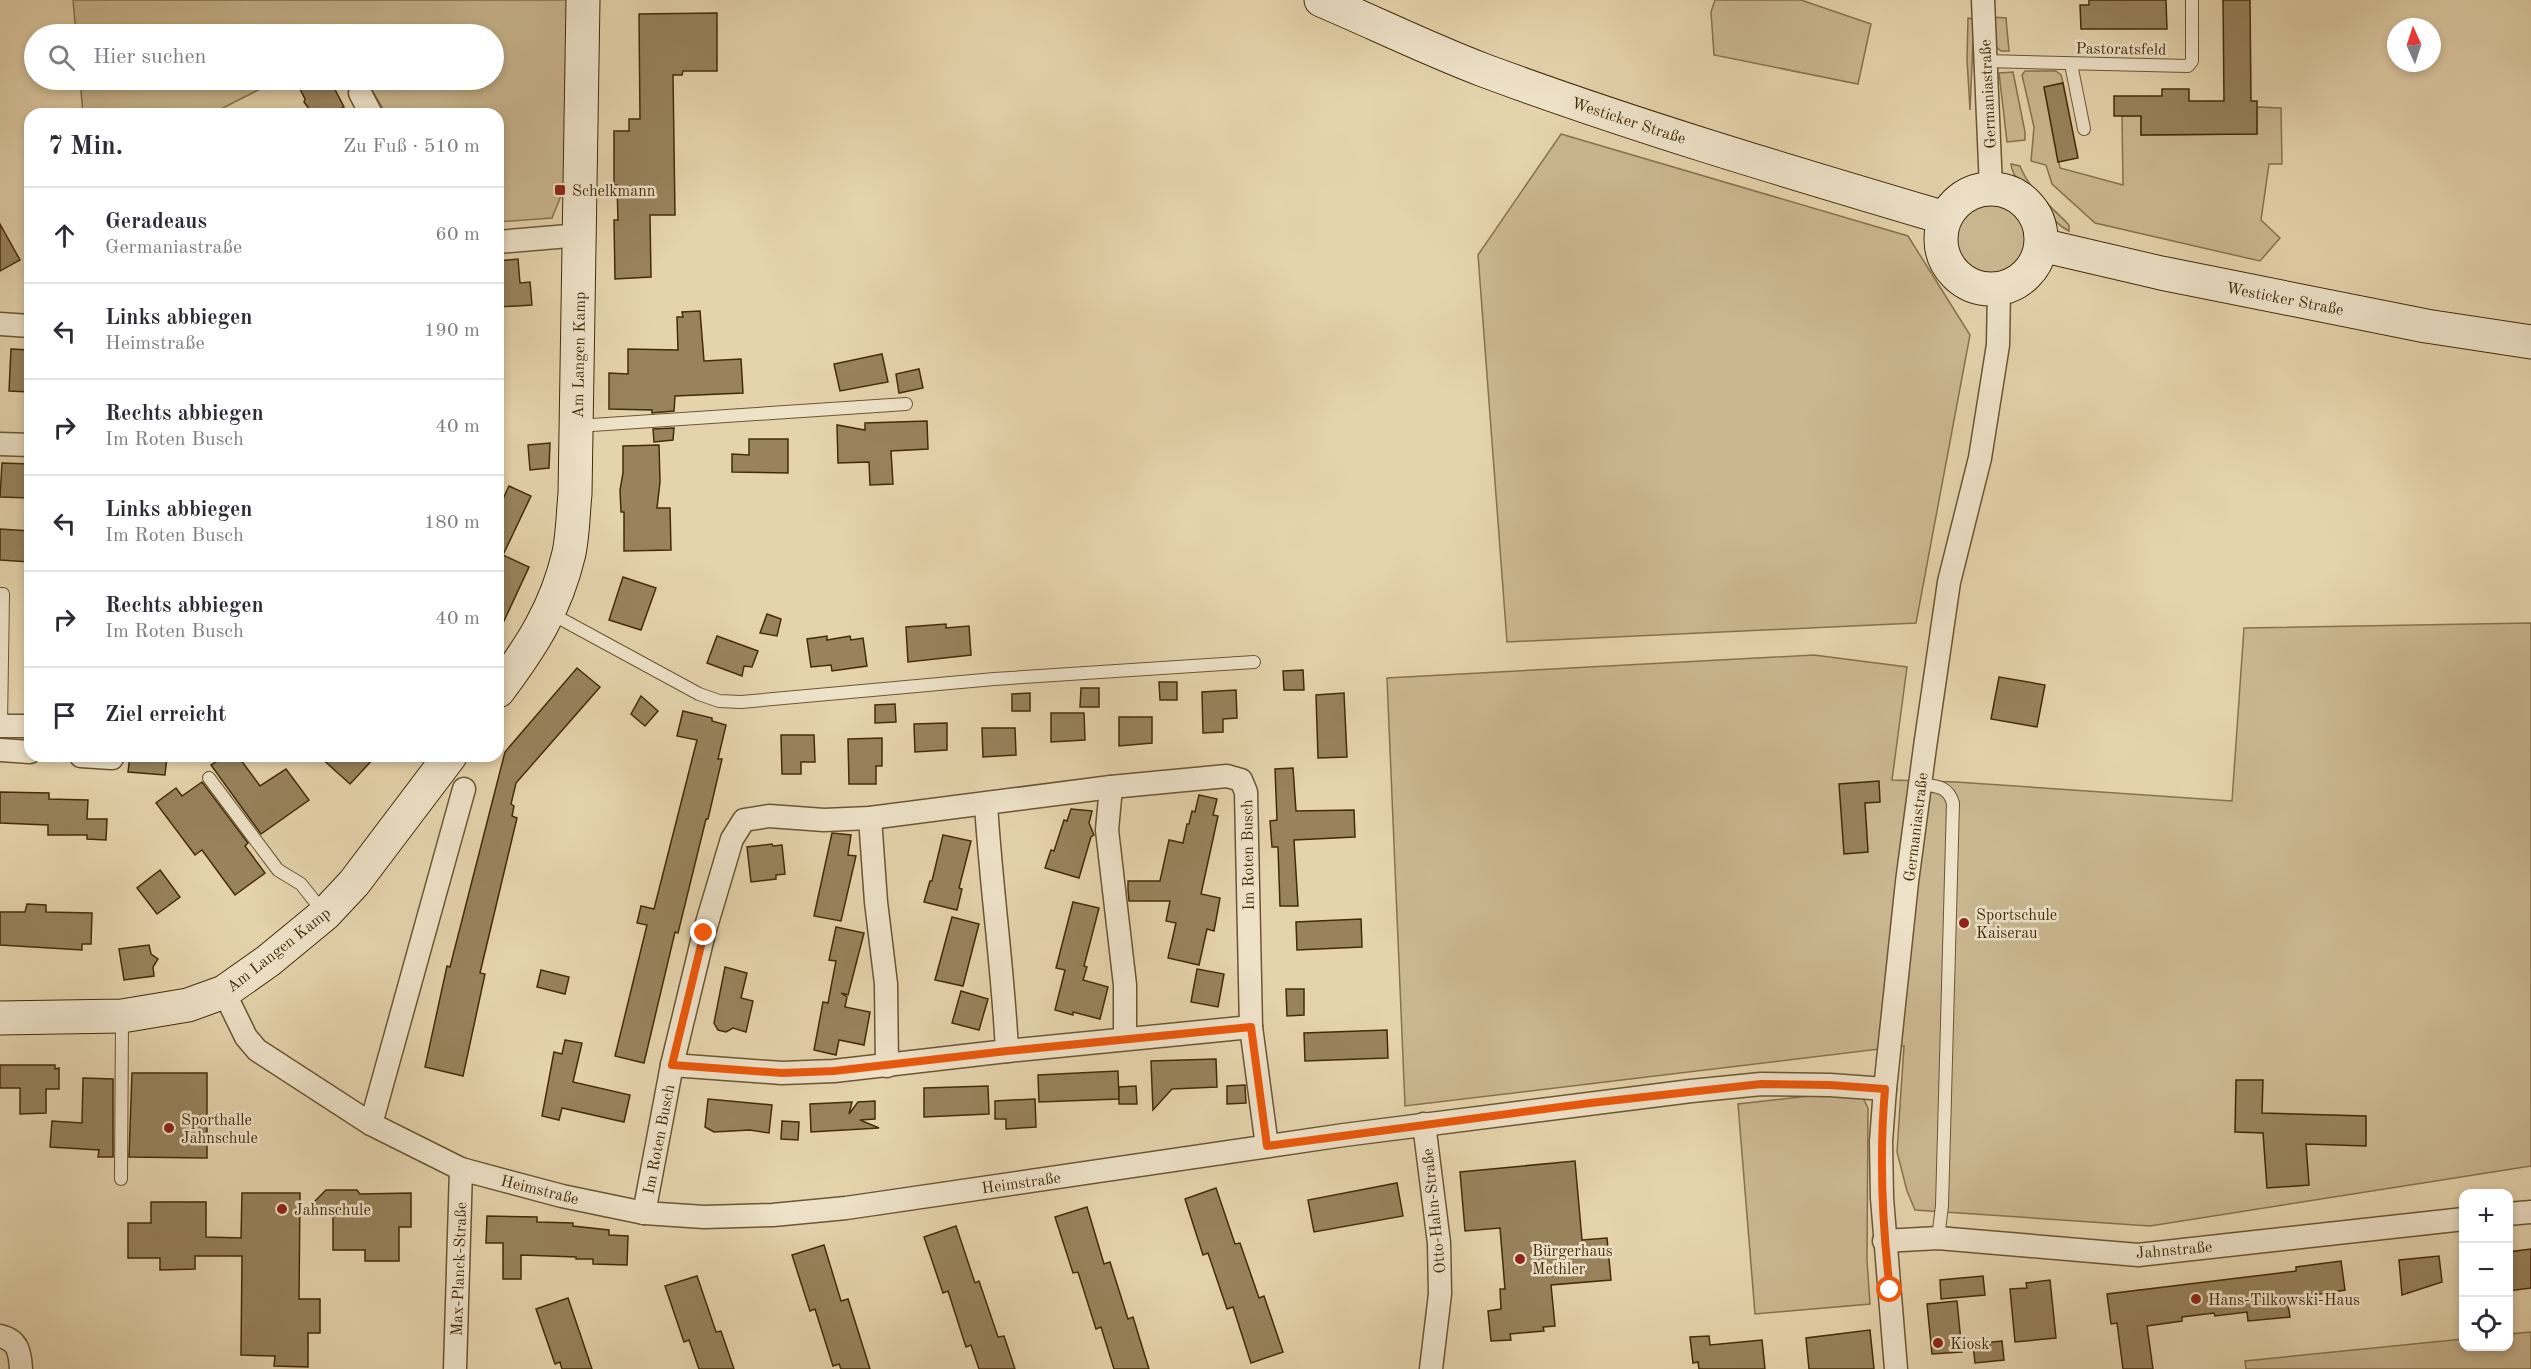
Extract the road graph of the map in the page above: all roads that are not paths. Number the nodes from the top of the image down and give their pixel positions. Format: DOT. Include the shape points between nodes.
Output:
graph roads {
  1 [pos="583,0"];
  2 [pos="1321,0"];
  3 [pos="1983,0"];
  4 [pos="2192,0"];
  5 [pos="1985,61"];
  6 [pos="2071,64"];
  7 [pos="360,93"];
  8 [pos="368,108"];
  9 [pos="2084,129"];
  10 [pos="1991,188"];
  11 [pos="1945,218"];
  12 [pos="580,235"];
  13 [pos="504,241"];
  14 [pos="2041,245"];
  15 [pos="1999,289"];
  16 [pos="0,324"];
  17 [pos="24,326"];
  18 [pos="2531,342"];
  19 [pos="906,404"];
  20 [pos="576,426"];
  21 [pos="0,444"];
  22 [pos="24,445"];
  23 [pos="0,594"];
  24 [pos="550,613"];
  25 [pos="1254,662"];
  26 [pos="504,684"];
  27 [pos="1,726"];
  28 [pos="24,726"];
  29 [pos="0,750"];
  30 [pos="24,752"];
  31 [pos="445,762"];
  32 [pos="209,778"];
  33 [pos="1920,784"];
  34 [pos="1111,787"];
  35 [pos="464,789"];
  36 [pos="986,804"];
  37 [pos="870,818"];
  38 [pos="325,914"];
  39 [pos="224,992"];
  40 [pos="122,1016"];
  41 [pos="0,1018"];
  42 [pos="1251,1027"];
  43 [pos="1125,1038"];
  44 [pos="1007,1051"];
  45 [pos="672,1065"];
  46 [pos="887,1066"];
  47 [pos="1885,1089"];
  48 [pos="371,1124"];
  49 [pos="1424,1124"];
  50 [pos="1267,1146"];
  51 [pos="461,1169"];
  52 [pos="121,1179"];
  53 [pos="2531,1212"];
  54 [pos="644,1213"];
  55 [pos="2513,1214"];
  56 [pos="2459,1219"];
  57 [pos="1938,1238"];
  58 [pos="1884,1241"];
  59 [pos="0,1336"];
  60 [pos="21,1369"];
  61 [pos="455,1369"];
  62 [pos="1431,1369"];
  63 [pos="1896,1369"];
  1 -- 12 [label="street, Am Langen Kamp"];
  2 -- 11 [label="street, Westicker Straße" via="1539,90"];
  3 -- 5 [label="street, Germaniastraße"];
  4 -- 6 [label="lane, Pastoratsfeld" via="2191,64"];
  5 -- 6 [label="lane, Pastoratsfeld"];
  5 -- 10 [label="street, Germaniastraße"];
  6 -- 9 [label="lane"];
  7 -- 8 [label="street"];
  10 -- 11 [label="street" via="1963,196"];
  10 -- 14 [label="street" via="2022,200 2034,212"];
  11 -- 15 [label="street" via="1940,246 1952,272 1973,286"];
  12 -- 13 [label="street"];
  12 -- 20 [label="street, Am Langen Kamp"];
  14 -- 15 [label="street" via="2037,261 2027,274"];
  14 -- 18 [label="street, Westicker Straße" via="2426,326"];
  15 -- 33 [label="street, Germaniastraße" via="1998,345 1980,458 1949,582"];
  16 -- 17 [label="street"];
  19 -- 20 [label="lane"];
  20 -- 24 [label="street, Am Langen Kamp" via="569,551"];
  21 -- 22 [label="street"];
  23 -- 27 [label="lane"];
  24 -- 25 [label="lane" via="699,694 719,701"];
  24 -- 26 [label="street, Am Langen Kamp"];
  27 -- 28 [label="street"];
  29 -- 30 [label="street"];
  31 -- 38 [label="street, Am Langen Kamp" via="354,883"];
  32 -- 38 [label="lane" via="278,870 301,884"];
  33 -- 47 [label="street, Germaniastraße"];
  33 -- 57 [label="lane" via="1944,788 1953,803"];
  34 -- 36 [label="street, Im Roten Busch"];
  34 -- 42 [label="street, Im Roten Busch" via="1227,776 1241,780 1246,792"];
  34 -- 43 [label="street" via="1107,830 1125,985"];
  35 -- 48 [label="street"];
  36 -- 37 [label="street, Im Roten Busch"];
  36 -- 44 [label="street"];
  37 -- 45 [label="street, Im Roten Busch" via="769,816 744,820 737,828 704,933"];
  37 -- 46 [label="street" via="886,984"];
  38 -- 39 [label="street, Am Langen Kamp"];
  39 -- 40 [label="street, Am Langen Kamp" via="188,1005"];
  39 -- 48 [label="street, Heimstraße" via="246,1037 257,1050"];
  40 -- 41 [label="street, Am Langen Kamp"];
  40 -- 52 [label="lane"];
  42 -- 43 [label="street, Im Roten Busch"];
  42 -- 50 [label="street, Im Roten Busch"];
  43 -- 44 [label="street, Im Roten Busch"];
  44 -- 46 [label="street, Im Roten Busch"];
  45 -- 46 [label="street, Im Roten Busch" via="782,1073"];
  45 -- 54 [label="street, Im Roten Busch"];
  47 -- 49 [label="street, Heimstraße" via="1761,1084"];
  47 -- 58 [label="street, Germaniastraße" via="1881,1141"];
  48 -- 51 [label="street, Heimstraße"];
  49 -- 50 [label="street, Heimstraße"];
  49 -- 62 [label="street, Otto-Hahn-Straße" via="1439,1253 1440,1294"];
  50 -- 54 [label="street, Heimstraße" via="846,1208 704,1217"];
  51 -- 54 [label="street, Heimstraße"];
  51 -- 61 [label="street, Max-Planck-Straße"];
  53 -- 55 [label="street"];
  56 -- 57 [label="street, Jahnstraße" via="2138,1255"];
  57 -- 58 [label="street, Jahnstraße"];
  58 -- 63 [label="street, Germaniastraße"];
  59 -- 60 [label="street" via="16,1344"];
}
